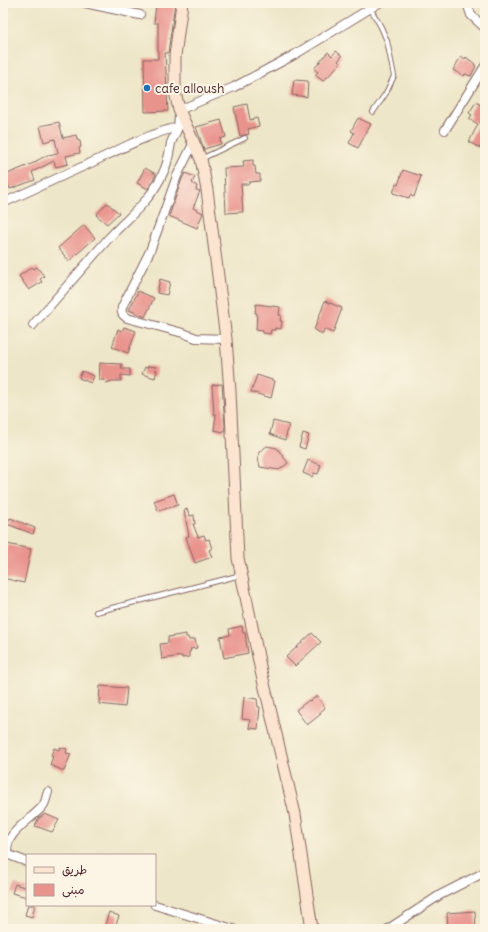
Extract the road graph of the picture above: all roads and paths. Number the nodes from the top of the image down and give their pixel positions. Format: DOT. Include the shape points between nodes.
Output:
graph roads {
  1 [pos="84,3"];
  2 [pos="182,3"];
  3 [pos="379,3"];
  4 [pos="467,3"];
  5 [pos="370,8"];
  6 [pos="140,15"];
  7 [pos="485,28"];
  8 [pos="485,66"];
  9 [pos="179,110"];
  10 [pos="373,112"];
  11 [pos="178,127"];
  12 [pos="445,130"];
  13 [pos="245,138"];
  14 [pos="193,144"];
  15 [pos="201,159"];
  16 [pos="3,204"];
  17 [pos="33,325"];
  18 [pos="226,339"];
  19 [pos="242,575"];
  20 [pos="96,612"];
  21 [pos="48,792"];
  22 [pos="6,854"];
  23 [pos="26,862"];
  24 [pos="485,872"];
  25 [pos="156,905"];
  26 [pos="233,929"];
  27 [pos="312,929"];
  28 [pos="388,929"];
  1 -- 6 [label="street"];
  2 -- 9 [label="street" via="174,75"];
  3 -- 5 [label="street"];
  4 -- 7 [label="street" via="471,16"];
  5 -- 9 [label="street" via="294,55 234,87"];
  5 -- 10 [label="lane" via="387,41 394,76"];
  8 -- 12 [label="street"];
  9 -- 11 [label="street"];
  9 -- 14 [label="street"];
  11 -- 16 [label="street" via="162,131 33,188"];
  11 -- 17 [label="street" via="171,142 164,173 156,189 108,239"];
  13 -- 15 [label="lane"];
  14 -- 15 [label="street"];
  14 -- 18 [label="street" via="177,176 150,250 122,307 122,312 127,318 196,338"];
  15 -- 18 [label="street"];
  18 -- 19 [label="street" via="238,558"];
  19 -- 20 [label="lane"];
  19 -- 27 [label="street" via="261,671 295,814"];
  21 -- 22 [label="street" via="44,806 24,822 10,839"];
  22 -- 23 [label="street"];
  24 -- 28 [label="street" via="440,895"];
  25 -- 26 [label="street"];
}
